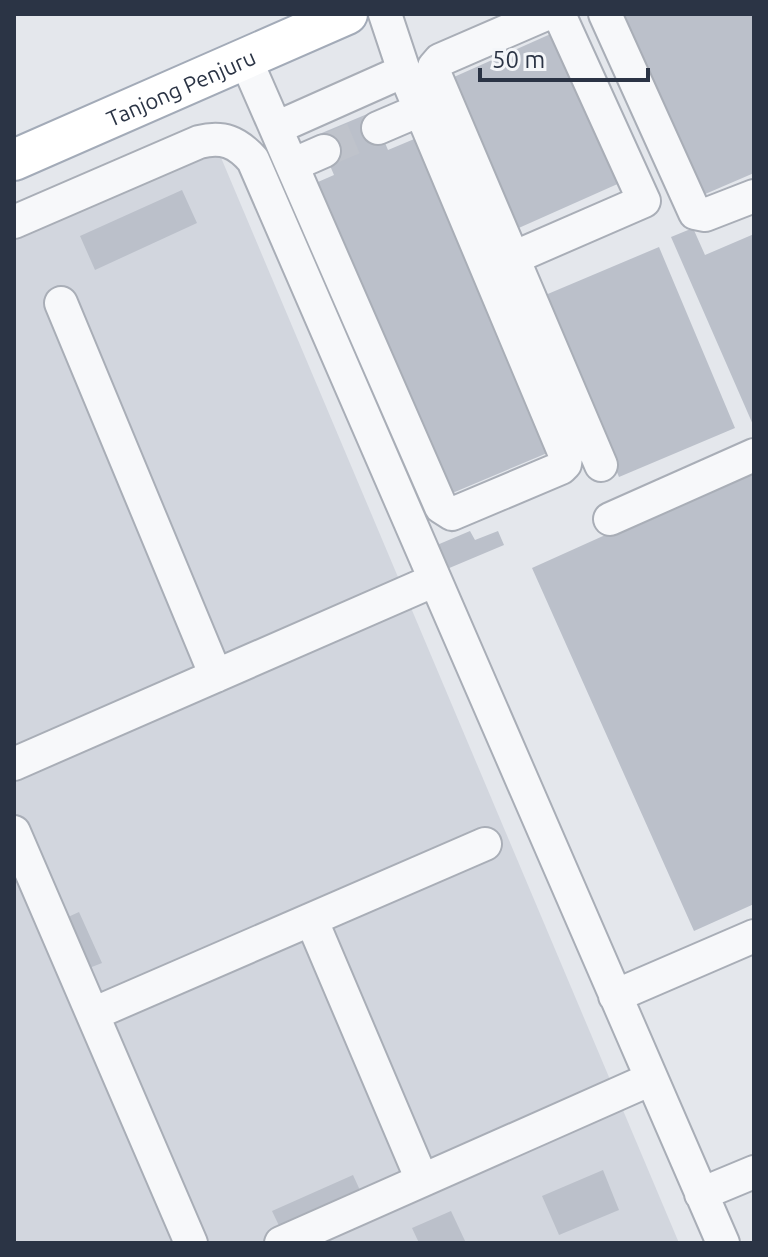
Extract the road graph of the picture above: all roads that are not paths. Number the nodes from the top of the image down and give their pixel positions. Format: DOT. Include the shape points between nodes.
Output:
graph roads {
  1 [pos="347,14"];
  2 [pos="385,14"];
  3 [pos="546,14"];
  4 [pos="559,14"];
  5 [pos="605,14"];
  6 [pos="489,26"];
  7 [pos="245,58"];
  8 [pos="404,71"];
  9 [pos="420,110"];
  10 [pos="276,128"];
  11 [pos="378,128"];
  12 [pos="324,151"];
  13 [pos="14,160"];
  14 [pos="292,165"];
  15 [pos="754,196"];
  16 [pos="14,222"];
  17 [pos="513,258"];
  18 [pos="61,303"];
  19 [pos="754,455"];
  20 [pos="601,465"];
  21 [pos="610,519"];
  22 [pos="435,580"];
  23 [pos="216,676"];
  24 [pos="14,764"];
  25 [pos="14,832"];
  26 [pos="485,844"];
  27 [pos="312,921"];
  28 [pos="750,922"];
  29 [pos="615,996"];
  30 [pos="93,1014"];
  31 [pos="651,1079"];
  32 [pos="754,1172"];
  33 [pos="422,1180"];
  34 [pos="701,1194"];
  35 [pos="191,1243"];
  36 [pos="281,1243"];
  37 [pos="723,1243"];
  1 -- 7 [label="main road, Tanjong Penjuru"];
  2 -- 8 [label="lane"];
  3 -- 6 [label="lane"];
  4 -- 17 [label="lane" via="644,201"];
  5 -- 15 [label="lane" via="695,213 705,215"];
  6 -- 17 [label="lane" via="440,60 434,72"];
  7 -- 10 [label="lane"];
  7 -- 13 [label="main road, Tanjong Penjuru"];
  8 -- 9 [label="lane"];
  8 -- 10 [label="lane"];
  9 -- 11 [label="lane"];
  9 -- 14 [label="lane" via="566,457 561,468 452,514 445,511"];
  10 -- 14 [label="lane"];
  12 -- 14 [label="lane"];
  16 -- 22 [label="lane" via="199,142 226,139 245,151"];
  17 -- 20 [label="lane"];
  18 -- 23 [label="lane"];
  19 -- 21 [label="lane"];
  22 -- 23 [label="lane"];
  22 -- 29 [label="lane"];
  23 -- 24 [label="lane"];
  25 -- 30 [label="lane"];
  26 -- 27 [label="lane"];
  27 -- 30 [label="lane"];
  27 -- 33 [label="lane"];
  28 -- 29 [label="lane"];
  29 -- 31 [label="lane"];
  30 -- 35 [label="lane"];
  31 -- 33 [label="lane"];
  31 -- 34 [label="lane"];
  32 -- 34 [label="lane"];
  33 -- 36 [label="lane"];
  34 -- 37 [label="lane"];
}
